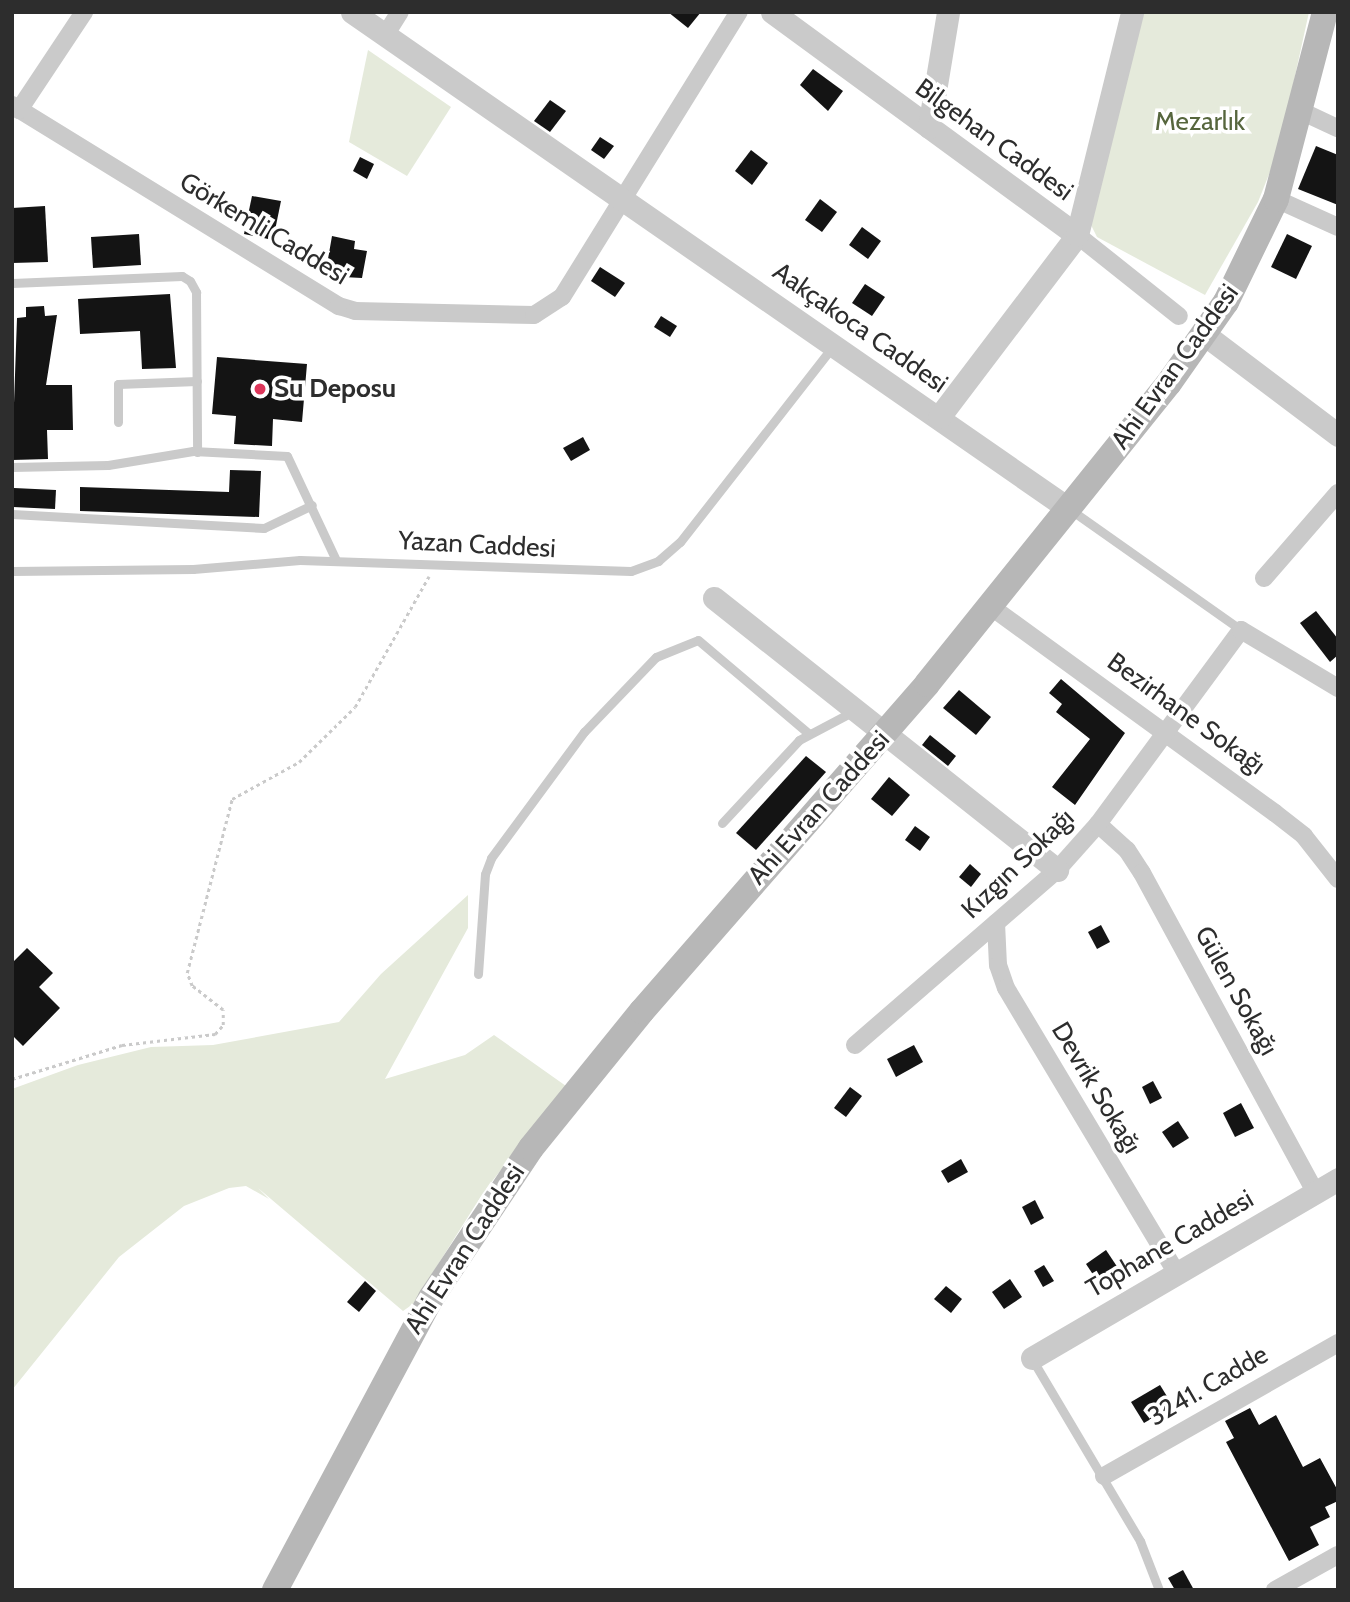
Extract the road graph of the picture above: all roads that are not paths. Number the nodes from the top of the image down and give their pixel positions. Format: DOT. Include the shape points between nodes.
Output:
graph roads {
  1 [pos="84,12"];
  2 [pos="352,12"];
  3 [pos="400,12"];
  4 [pos="739,12"];
  5 [pos="772,12"];
  6 [pos="948,12"];
  7 [pos="1132,12"];
  8 [pos="1325,12"];
  9 [pos="386,34"];
  10 [pos="15,107"];
  11 [pos="1303,112"];
  12 [pos="929,127"];
  13 [pos="1338,128"];
  14 [pos="1276,199"];
  15 [pos="623,200"];
  16 [pos="1338,228"];
  17 [pos="1077,235"];
  18 [pos="12,283"];
  19 [pos="1179,316"];
  20 [pos="1204,334"];
  21 [pos="835,344"];
  22 [pos="197,381"];
  23 [pos="939,417"];
  24 [pos="118,422"];
  25 [pos="1338,435"];
  26 [pos="197,452"];
  27 [pos="12,467"];
  28 [pos="1338,492"];
  29 [pos="312,505"];
  30 [pos="1069,509"];
  31 [pos="12,514"];
  32 [pos="337,561"];
  33 [pos="12,571"];
  34 [pos="1265,578"];
  35 [pos="714,598"];
  36 [pos="990,607"];
  37 [pos="1241,630"];
  38 [pos="1338,688"];
  39 [pos="855,711"];
  40 [pos="1164,728"];
  41 [pos="808,733"];
  42 [pos="884,734"];
  43 [pos="722,822"];
  44 [pos="1098,824"];
  45 [pos="1056,870"];
  46 [pos="1338,879"];
  47 [pos="996,923"];
  48 [pos="478,974"];
  49 [pos="855,1045"];
  50 [pos="1338,1179"];
  51 [pos="1315,1192"];
  52 [pos="1176,1272"];
  53 [pos="1338,1343"];
  54 [pos="1032,1358"];
  55 [pos="1104,1476"];
  56 [pos="1338,1555"];
  57 [pos="275,1590"];
  58 [pos="1159,1590"];
  59 [pos="1275,1590"];
  1 -- 10 [label="street"];
  2 -- 9 [label="street, Aakçakoca Caddesi"];
  3 -- 9 [label="street"];
  4 -- 15 [label="street, Görkemli Caddesi"];
  5 -- 12 [label="street, Bilgehan Caddesi"];
  6 -- 12 [label="street"];
  7 -- 17 [label="street"];
  8 -- 11 [label="main road, Ahi Evran Caddesi"];
  9 -- 15 [label="street, Aakçakoca Caddesi"];
  10 -- 15 [label="street, Görkemli Caddesi" via="355,311 534,316 549,309"];
  11 -- 13 [label="street"];
  11 -- 14 [label="main road, Ahi Evran Caddesi"];
  12 -- 17 [label="street, Bilgehan Caddesi"];
  14 -- 16 [label="street"];
  14 -- 20 [label="main road, Ahi Evran Caddesi" via="1242,274"];
  15 -- 21 [label="street, Aakçakoca Caddesi"];
  17 -- 19 [label="street, Bilgehan Caddesi"];
  17 -- 23 [label="street"];
  18 -- 22 [label="lane" via="182,276 196,292"];
  20 -- 25 [label="street"];
  20 -- 30 [label="main road, Ahi Evran Caddesi"];
  21 -- 23 [label="street, Aakçakoca Caddesi"];
  21 -- 32 [label="lane, Yazan Caddesi" via="680,542 658,561 611,573"];
  22 -- 24 [label="lane" via="118,384"];
  22 -- 26 [label="lane"];
  23 -- 30 [label="street, Aakçakoca Caddesi"];
  26 -- 27 [label="lane" via="108,465"];
  26 -- 29 [label="lane" via="287,456"];
  28 -- 34 [label="street"];
  29 -- 31 [label="lane" via="264,528"];
  29 -- 32 [label="lane"];
  30 -- 36 [label="main road, Ahi Evran Caddesi"];
  30 -- 37 [label="lane, Aakçakoca Caddesi"];
  32 -- 33 [label="lane, Yazan Caddesi"];
  35 -- 39 [label="street"];
  36 -- 40 [label="street, Bezirhane Sokağı"];
  36 -- 42 [label="main road, Ahi Evran Caddesi"];
  37 -- 38 [label="street, Aakçakoca Caddesi"];
  37 -- 40 [label="street, Kızgın Sokağı"];
  39 -- 41 [label="lane"];
  39 -- 42 [label="street"];
  40 -- 44 [label="street, Kızgın Sokağı"];
  40 -- 46 [label="street, Bezirhane Sokağı" via="1304,836"];
  41 -- 43 [label="lane"];
  41 -- 48 [label="lane" via="698,640 656,657 584,732 491,858 485,874"];
  42 -- 45 [label="street"];
  42 -- 57 [label="main road, Ahi Evran Caddesi" via="642,1011 493,1200 362,1418"];
  44 -- 45 [label="street, Kızgın Sokağı"];
  44 -- 51 [label="street, Gülen Sokağı" via="1127,850 1142,873"];
  45 -- 47 [label="street, Kızgın Sokağı"];
  47 -- 49 [label="street, Kızgın Sokağı"];
  47 -- 52 [label="street, Devrik Sokağı" via="998,965 1006,988"];
  50 -- 51 [label="street, Tophane Caddesi"];
  51 -- 52 [label="street, Tophane Caddesi"];
  52 -- 54 [label="street, Tophane Caddesi"];
  53 -- 55 [label="street, 3241. Cadde"];
  54 -- 55 [label="lane"];
  55 -- 58 [label="lane" via="1140,1541"];
  56 -- 59 [label="street"];
}
